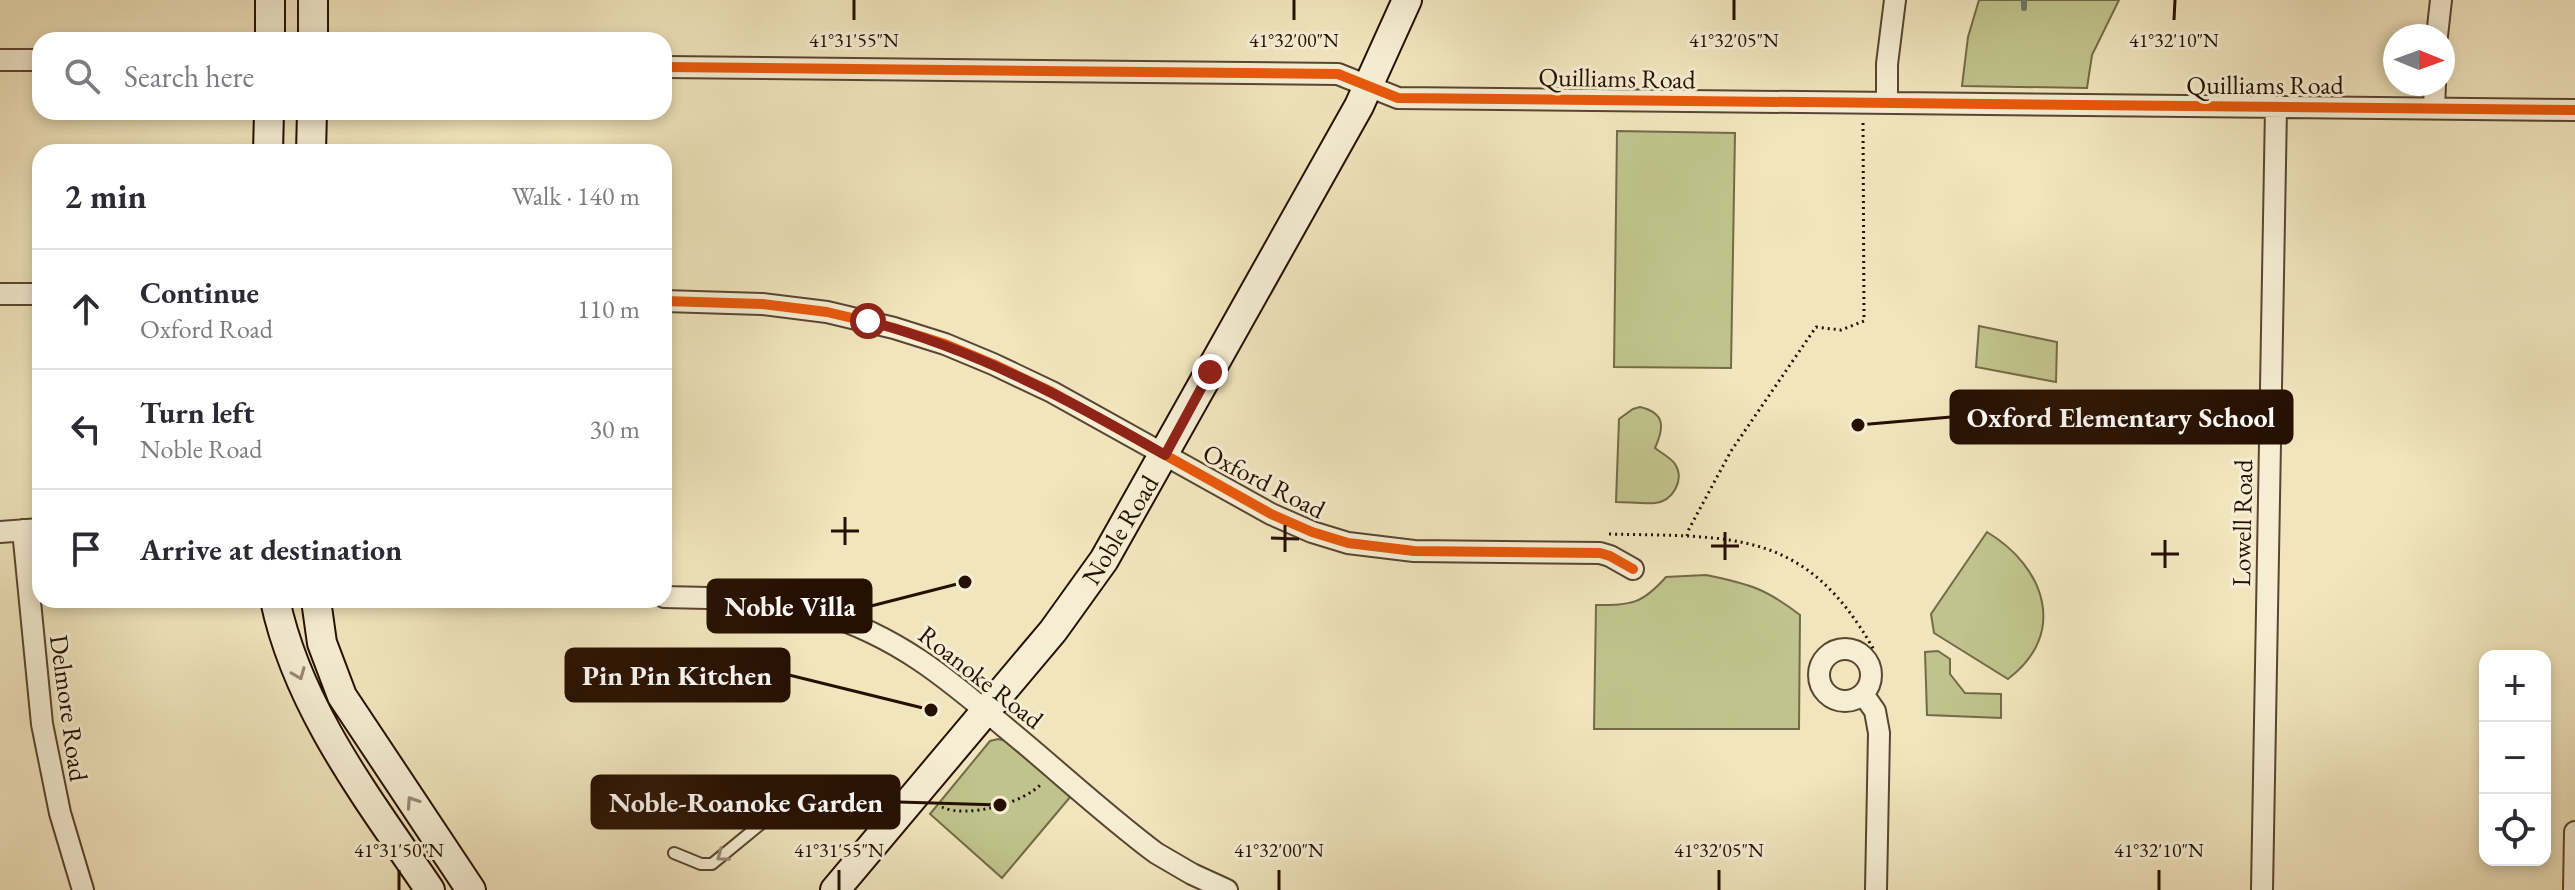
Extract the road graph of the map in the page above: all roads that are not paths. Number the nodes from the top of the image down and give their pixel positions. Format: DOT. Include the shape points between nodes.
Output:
graph roads {
  1 [pos="270,0"];
  2 [pos="313,0"];
  3 [pos="1407,0"];
  4 [pos="1895,0"];
  5 [pos="2441,0"];
  6 [pos="2438,24"];
  7 [pos="270,32"];
  8 [pos="313,32"];
  9 [pos="0,60"];
  10 [pos="32,60"];
  11 [pos="672,67"];
  12 [pos="1369,86"];
  13 [pos="2434,96"];
  14 [pos="1887,103"];
  15 [pos="2276,108"];
  16 [pos="2434,108"];
  17 [pos="2575,110"];
  18 [pos="269,120"];
  19 [pos="312,120"];
  20 [pos="268,144"];
  21 [pos="311,144"];
  22 [pos="0,294"];
  23 [pos="32,294"];
  24 [pos="672,301"];
  25 [pos="1165,455"];
  26 [pos="31,530"];
  27 [pos="0,532"];
  28 [pos="1633,569"];
  29 [pos="672,597"];
  30 [pos="35,608"];
  31 [pos="277,608"];
  32 [pos="317,608"];
  33 [pos="1863,694"];
  34 [pos="987,711"];
  35 [pos="763,822"];
  36 [pos="2575,832"];
  37 [pos="674,853"];
  38 [pos="83,890"];
  39 [pos="430,890"];
  40 [pos="471,890"];
  41 [pos="835,890"];
  42 [pos="1227,890"];
  43 [pos="1876,890"];
  44 [pos="2262,890"];
  45 [pos="2574,890"];
  1 -- 7 [label="main road"];
  2 -- 8 [label="main road"];
  3 -- 12 [label="main road, Noble Road"];
  4 -- 14 [label="street"];
  5 -- 6 [label="street"];
  9 -- 10 [label="street"];
  11 -- 12 [label="street, Quilliams Road" via="1338,74"];
  12 -- 14 [label="street, Quilliams Road" via="1398,98"];
  12 -- 25 [label="main road, Noble Road"];
  13 -- 16 [label="street"];
  14 -- 15 [label="street, Quilliams Road"];
  15 -- 16 [label="street, Quilliams Road"];
  15 -- 44 [label="street, Lowell Road"];
  16 -- 17 [label="street, Quilliams Road"];
  18 -- 20 [label="main road"];
  19 -- 21 [label="main road"];
  22 -- 23 [label="street"];
  24 -- 25 [label="street, Oxford Road" via="789,306 909,332 1023,377"];
  25 -- 28 [label="street, Oxford Road" via="1277,517 1348,543 1398,550 1600,553"];
  25 -- 34 [label="main road, Noble Road" via="1087,587"];
  26 -- 27 [label="street"];
  29 -- 34 [label="street, Roanoke Road" via="770,602 841,620 919,657"];
  30 -- 38 [label="street, Delmore Road" via="42,724"];
  31 -- 39 [label="main road, one-way" via="323,726"];
  40 -- 32 [label="main road, one-way" via="342,696 322,643"];
  33 -- 43 [label="street" via="1879,725"];
  34 -- 41 [label="main road, Noble Road"];
  34 -- 42 [label="street, Roanoke Road" via="1156,853"];
  35 -- 37 [label="lane, one-way" via="712,864"];
  36 -- 45 [label="street"];
}
